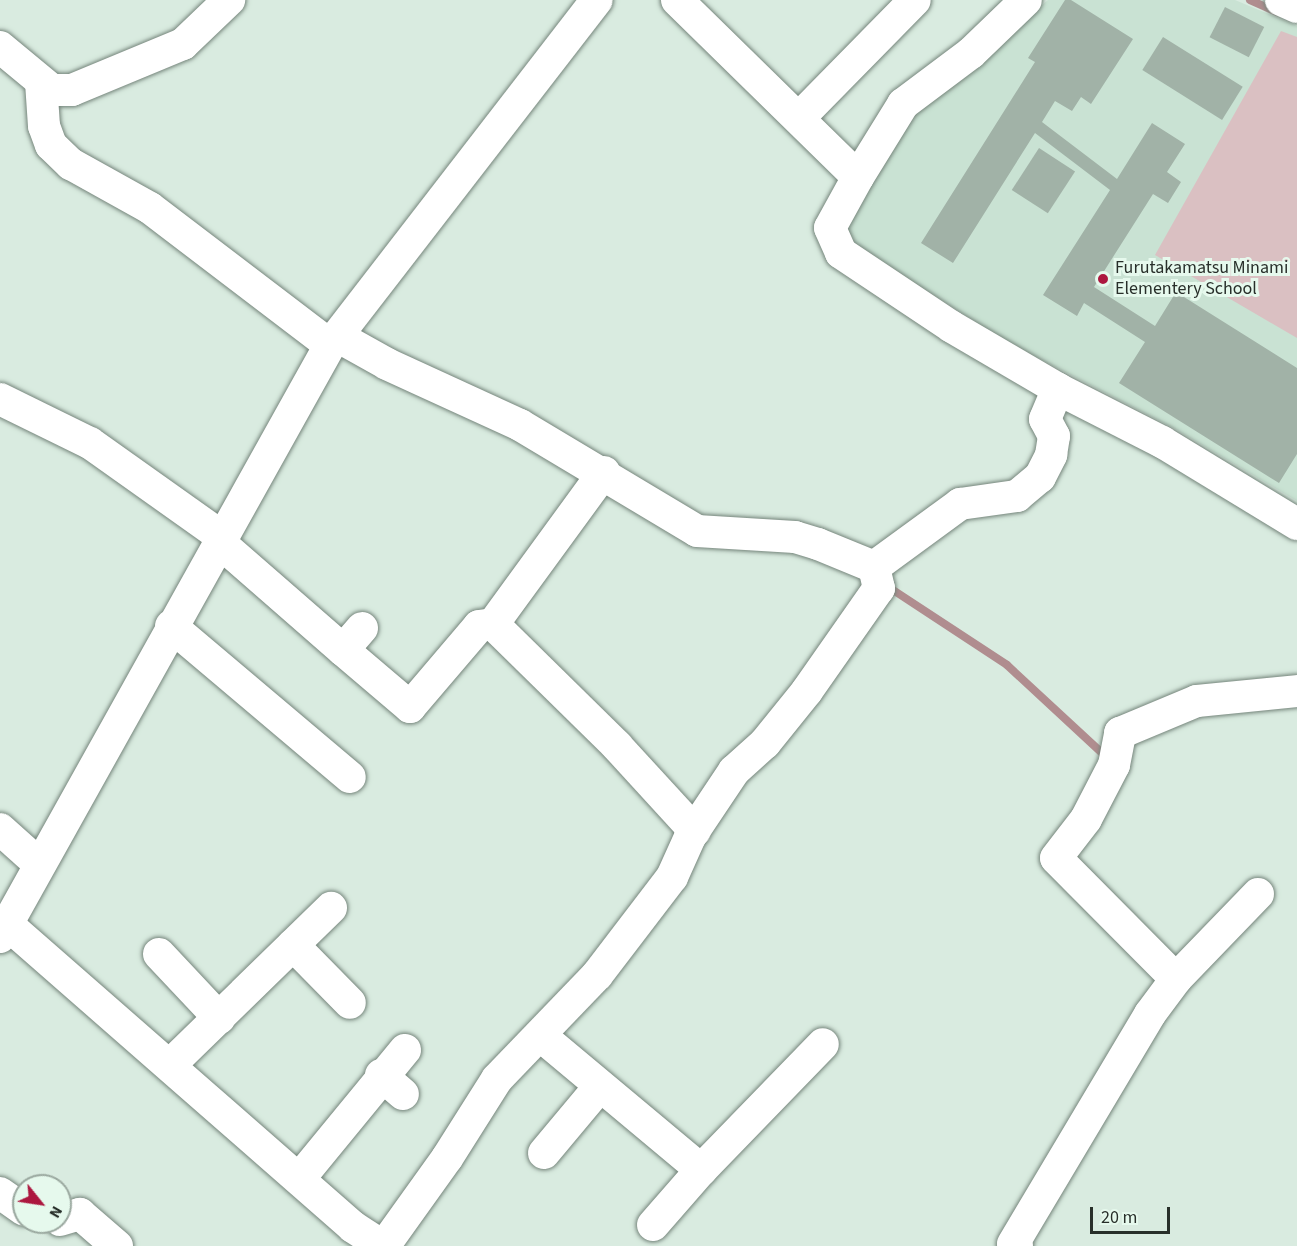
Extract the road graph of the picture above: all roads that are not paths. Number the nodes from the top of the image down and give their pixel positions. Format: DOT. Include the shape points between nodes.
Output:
graph roads {
  1 [pos="229,0"];
  2 [pos="597,0"];
  3 [pos="676,0"];
  4 [pos="915,0"];
  5 [pos="1026,0"];
  6 [pos="1281,0"];
  7 [pos="1297,7"];
  8 [pos="0,47"];
  9 [pos="41,82"];
  10 [pos="799,118"];
  11 [pos="858,177"];
  12 [pos="333,341"];
  13 [pos="1058,389"];
  14 [pos="0,399"];
  15 [pos="604,472"];
  16 [pos="1297,524"];
  17 [pos="219,539"];
  18 [pos="874,567"];
  19 [pos="493,624"];
  20 [pos="171,626"];
  21 [pos="1297,691"];
  22 [pos="350,777"];
  23 [pos="0,829"];
  24 [pos="695,831"];
  25 [pos="39,864"];
  26 [pos="1258,894"];
  27 [pos="331,908"];
  28 [pos="4,931"];
  29 [pos="293,945"];
  30 [pos="159,954"];
  31 [pos="1176,979"];
  32 [pos="350,1003"];
  33 [pos="219,1018"];
  34 [pos="541,1036"];
  35 [pos="823,1044"];
  36 [pos="405,1050"];
  37 [pos="170,1065"];
  38 [pos="600,1086"];
  39 [pos="544,1153"];
  40 [pos="701,1170"];
  41 [pos="299,1179"];
  42 [pos="72,1217"];
  43 [pos="653,1225"];
  44 [pos="117,1246"];
  45 [pos="382,1246"];
  46 [pos="1017,1246"];
  1 -- 9 [label="street" via="183,44 72,90 52,90"];
  2 -- 12 [label="street"];
  3 -- 10 [label="street"];
  4 -- 10 [label="street"];
  5 -- 11 [label="street" via="971,53 903,104"];
  6 -- 7 [label="street"];
  8 -- 9 [label="street"];
  9 -- 12 [label="street" via="44,126 51,145 71,164 150,208"];
  10 -- 11 [label="street"];
  11 -- 13 [label="street" via="830,228 841,254 952,327"];
  12 -- 15 [label="street" via="520,425"];
  12 -- 17 [label="street"];
  13 -- 16 [label="street" via="1162,442"];
  13 -- 18 [label="street" via="1044,419 1054,436 1051,455 1040,477 1017,496 960,504"];
  14 -- 17 [label="street" via="90,443"];
  15 -- 18 [label="street" via="697,531 795,537"];
  15 -- 19 [label="street"];
  17 -- 19 [label="street" via="352,639 410,707 479,626"];
  17 -- 20 [label="street"];
  18 -- 24 [label="street" via="879,588 807,691 765,743 734,771"];
  19 -- 24 [label="street" via="617,746"];
  20 -- 22 [label="street"];
  20 -- 25 [label="street"];
  21 -- 31 [label="street" via="1197,701 1120,734 1114,765 1086,819 1056,858"];
  23 -- 25 [label="street"];
  24 -- 34 [label="street" via="672,877 597,975"];
  25 -- 28 [label="street"];
  26 -- 31 [label="street"];
  27 -- 29 [label="street"];
  28 -- 37 [label="street"];
  29 -- 32 [label="street"];
  29 -- 33 [label="street"];
  30 -- 33 [label="street"];
  31 -- 46 [label="street" via="1144,1024 1013,1244"];
  33 -- 37 [label="street"];
  34 -- 38 [label="street"];
  34 -- 45 [label="street" via="497,1079 447,1158"];
  35 -- 40 [label="street"];
  36 -- 41 [label="street" via="392,1085"];
  37 -- 41 [label="street"];
  38 -- 39 [label="street"];
  38 -- 40 [label="street"];
  40 -- 43 [label="street"];
  41 -- 45 [label="street" via="353,1227"];
  42 -- 44 [label="street" via="80,1214"];
}
